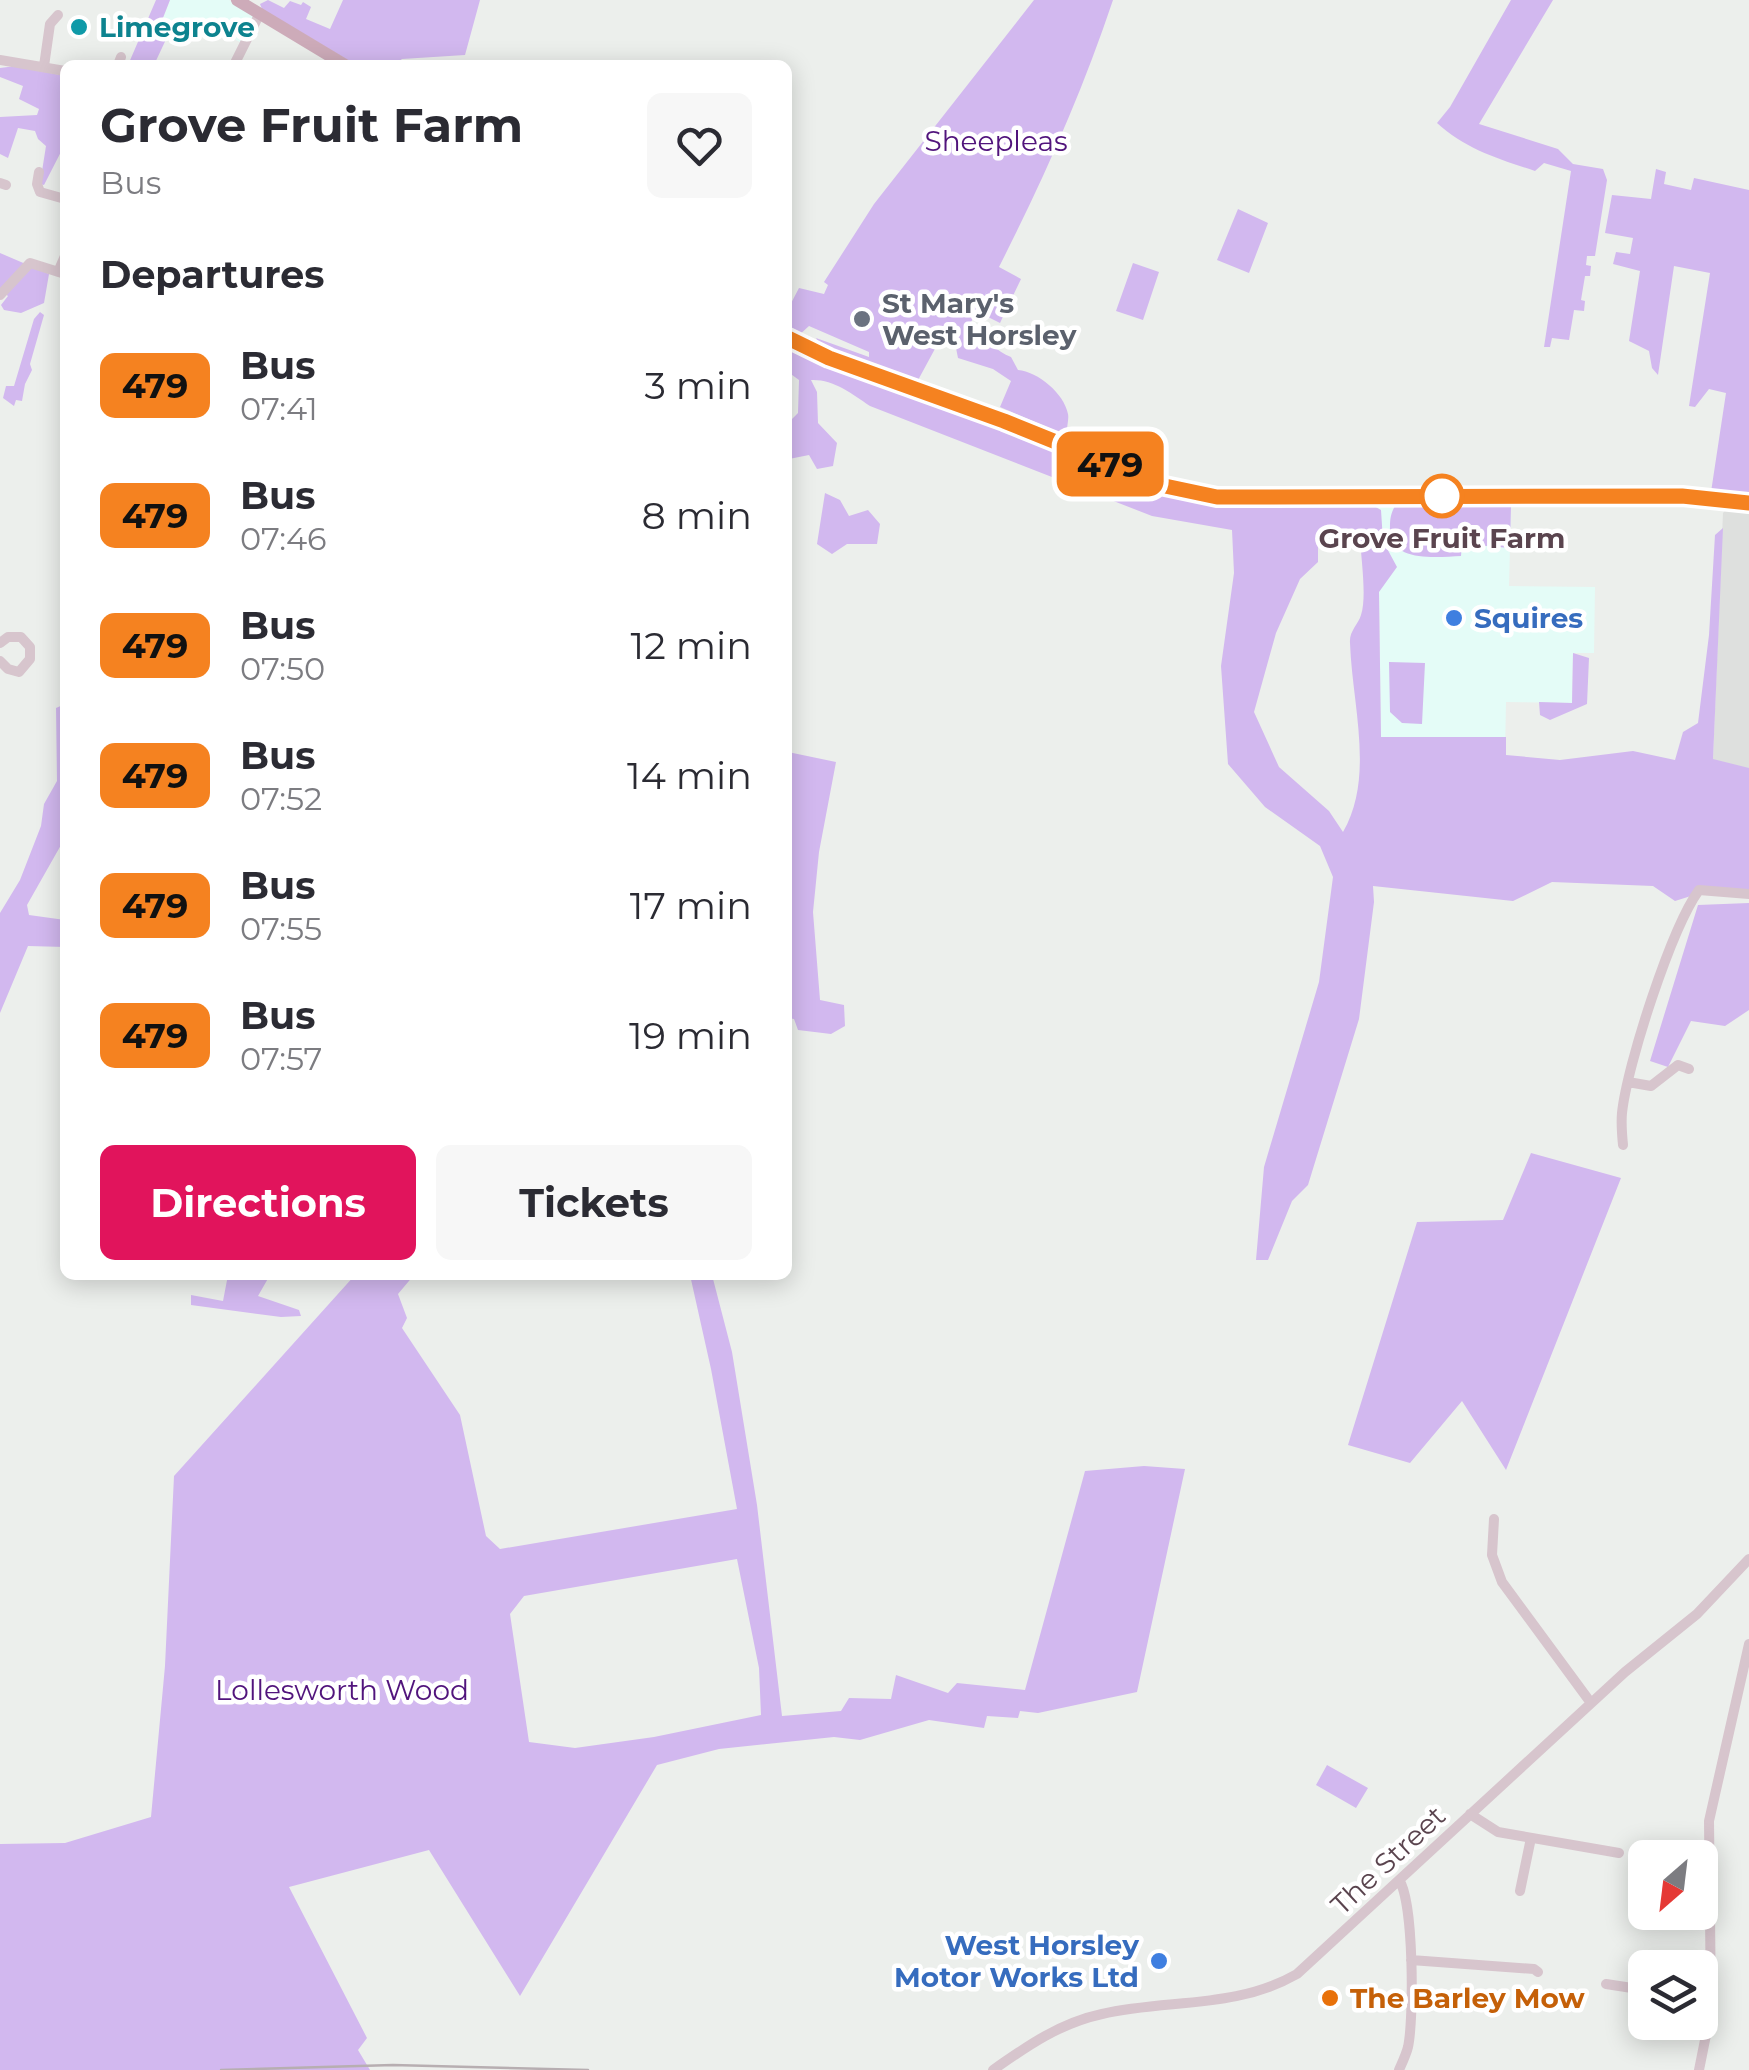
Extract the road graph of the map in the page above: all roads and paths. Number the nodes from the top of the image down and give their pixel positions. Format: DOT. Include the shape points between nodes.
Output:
graph roads {
  1 [pos="237,0"];
  2 [pos="254,7"];
  3 [pos="58,15"];
  4 [pos="0,60"];
  5 [pos="236,60"];
  6 [pos="337,60"];
  7 [pos="44,66"];
  8 [pos="60,70"];
  9 [pos="40,172"];
  10 [pos="60,197"];
  11 [pos="60,272"];
  12 [pos="0,296"];
  13 [pos="792,340"];
  14 [pos="1749,503"];
  15 [pos="0,643"];
  16 [pos="0,661"];
  17 [pos="1749,894"];
  18 [pos="1689,1068"];
  19 [pos="1628,1082"];
  20 [pos="1623,1145"];
  21 [pos="1494,1519"];
  22 [pos="1749,1559"];
  23 [pos="1749,1644"];
  24 [pos="1590,1703"];
  25 [pos="1470,1814"];
  26 [pos="1531,1838"];
  27 [pos="1618,1853"];
  28 [pos="1398,1880"];
  29 [pos="1520,1891"];
  30 [pos="1706,1950"];
  31 [pos="1411,1960"];
  32 [pos="1538,1972"];
  33 [pos="1606,1984"];
  34 [pos="1628,1987"];
  35 [pos="1702,2040"];
  36 [pos="993,2070"];
  37 [pos="1400,2070"];
  38 [pos="1700,2070"];
  1 -- 2 [label="main road"];
  2 -- 5 [label="street"];
  2 -- 6 [label="main road"];
  3 -- 7 [label="street" via="50,24"];
  4 -- 7 [label="street"];
  7 -- 8 [label="street"];
  9 -- 10 [label="street" via="40,192"];
  11 -- 12 [label="street" via="30,263"];
  13 -- 14 [label="main road" via="1165,486 1217,497 1682,496"];
  15 -- 16 [label="street" via="21,637 30,647 30,659 18,672"];
  17 -- 19 [label="street" via="1699,890 1690,903"];
  18 -- 19 [label="street" via="1678,1065 1651,1086"];
  19 -- 20 [label="street"];
  21 -- 24 [label="street" via="1492,1555 1502,1582"];
  22 -- 24 [label="street, The Street" via="1697,1614"];
  23 -- 30 [label="street" via="1709,1821"];
  24 -- 25 [label="street, The Street"];
  25 -- 26 [label="street" via="1490,1830"];
  25 -- 28 [label="street, The Street"];
  26 -- 27 [label="street"];
  26 -- 29 [label="street"];
  28 -- 31 [label="street"];
  28 -- 36 [label="street, The Street" via="1304,1968 1272,1986 1234,1998 1088,2017 1049,2033"];
  31 -- 32 [label="street"];
  31 -- 37 [label="street" via="1408,2046"];
  33 -- 34 [label="street"];
  35 -- 38 [label="street"];
}
